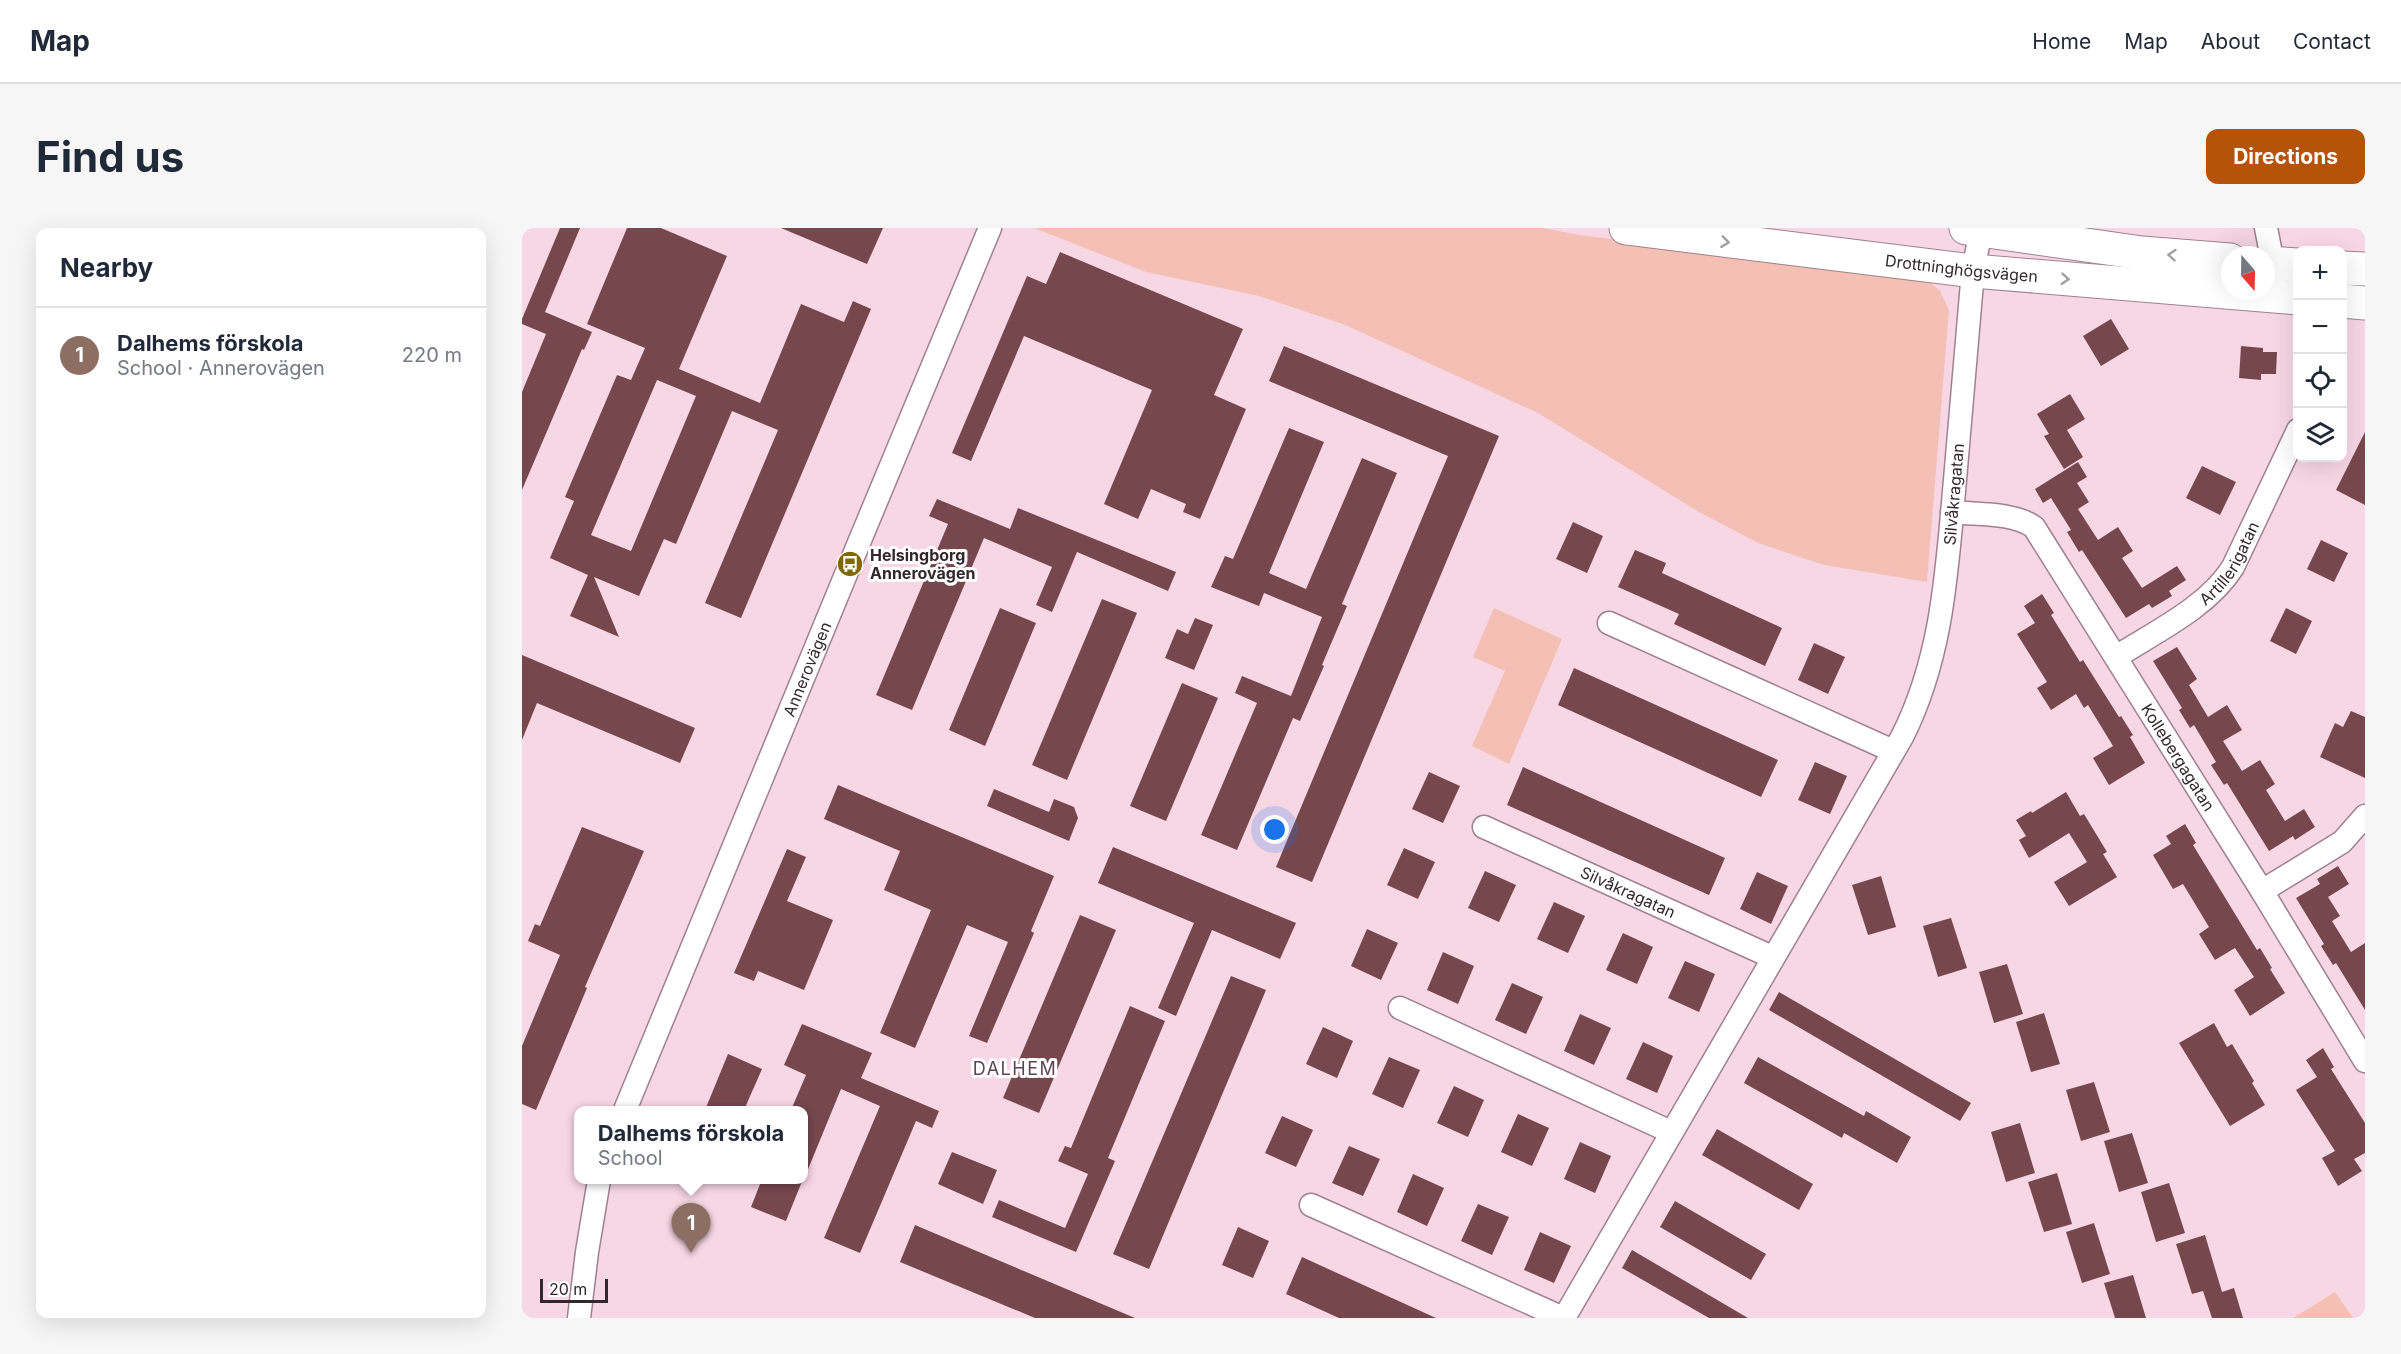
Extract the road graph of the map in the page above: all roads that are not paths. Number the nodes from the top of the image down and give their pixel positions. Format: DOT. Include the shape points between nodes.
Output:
graph roads {
  1 [pos="990,228"];
  2 [pos="1626,228"];
  3 [pos="2266,228"];
  4 [pos="1973,229"];
  5 [pos="2221,259"];
  6 [pos="2279,264"];
  7 [pos="2347,268"];
  8 [pos="2365,269"];
  9 [pos="1973,271"];
  10 [pos="2286,297"];
  11 [pos="2347,301"];
  12 [pos="2365,303"];
  13 [pos="2293,441"];
  14 [pos="1952,512"];
  15 [pos="1609,623"];
  16 [pos="2116,657"];
  17 [pos="1893,751"];
  18 [pos="2365,816"];
  19 [pos="1484,827"];
  20 [pos="2262,891"];
  21 [pos="1772,957"];
  22 [pos="1400,1008"];
  23 [pos="2365,1061"];
  24 [pos="627,1106"];
  25 [pos="1671,1132"];
  26 [pos="598,1184"];
  27 [pos="1311,1204"];
  28 [pos="579,1318"];
  29 [pos="1564,1318"];
  1 -- 24 [label="street, Annerovägen"];
  2 -- 9 [label="street, Drottninghögsvägen, one-way"];
  3 -- 6 [label="street"];
  5 -- 4 [label="street, one-way" via="2142,253"];
  4 -- 9 [label="street, Silvåkragatan"];
  6 -- 10 [label="street"];
  7 -- 8 [label="street"];
  9 -- 10 [label="street, Drottninghögsvägen, one-way"];
  9 -- 14 [label="street, Silvåkragatan"];
  11 -- 12 [label="street"];
  13 -- 16 [label="street, Artillerigatan" via="2233,567 2221,584 2203,601"];
  14 -- 16 [label="street, Kollebergagatan" via="2014,518 2034,527"];
  14 -- 17 [label="street, Silvåkragatan" via="1933,658 1914,713"];
  15 -- 17 [label="street"];
  16 -- 20 [label="street, Kollebergagatan"];
  17 -- 21 [label="street, Silvåkragatan"];
  18 -- 20 [label="street" via="2342,842"];
  19 -- 21 [label="street, Silvåkragatan"];
  20 -- 23 [label="street, Kollebergagatan"];
  21 -- 25 [label="street, Silvåkragatan"];
  22 -- 25 [label="street"];
  25 -- 29 [label="street, Silvåkragatan"];
  26 -- 28 [label="street"];
  27 -- 29 [label="street, Silvåkragatan"];
}
